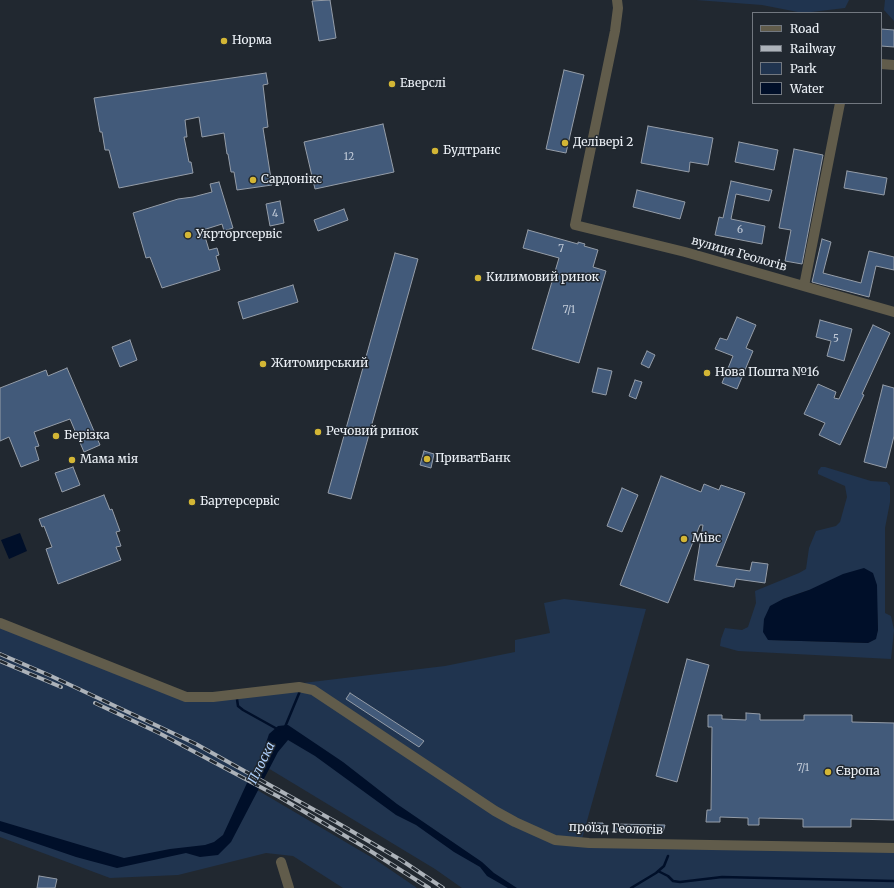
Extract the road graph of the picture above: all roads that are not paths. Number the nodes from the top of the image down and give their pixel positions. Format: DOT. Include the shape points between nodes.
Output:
graph roads {
  1 [pos="617,0"];
  2 [pos="882,64"];
  3 [pos="894,65"];
  4 [pos="840,104"];
  5 [pos="804,286"];
  6 [pos="894,312"];
  7 [pos="0,623"];
  8 [pos="894,848"];
  9 [pos="281,862"];
  10 [pos="288,888"];
  1 -- 5 [label="street, вулиця Геологів" via="615,31 575,225"];
  2 -- 3 [label="street"];
  4 -- 5 [label="street"];
  5 -- 6 [label="street, вулиця Геологів"];
  7 -- 8 [label="street, проїзд Геологів" via="186,697 213,697 299,687 313,690 495,811 555,840 589,843"];
  9 -- 10 [label="street"];
}
